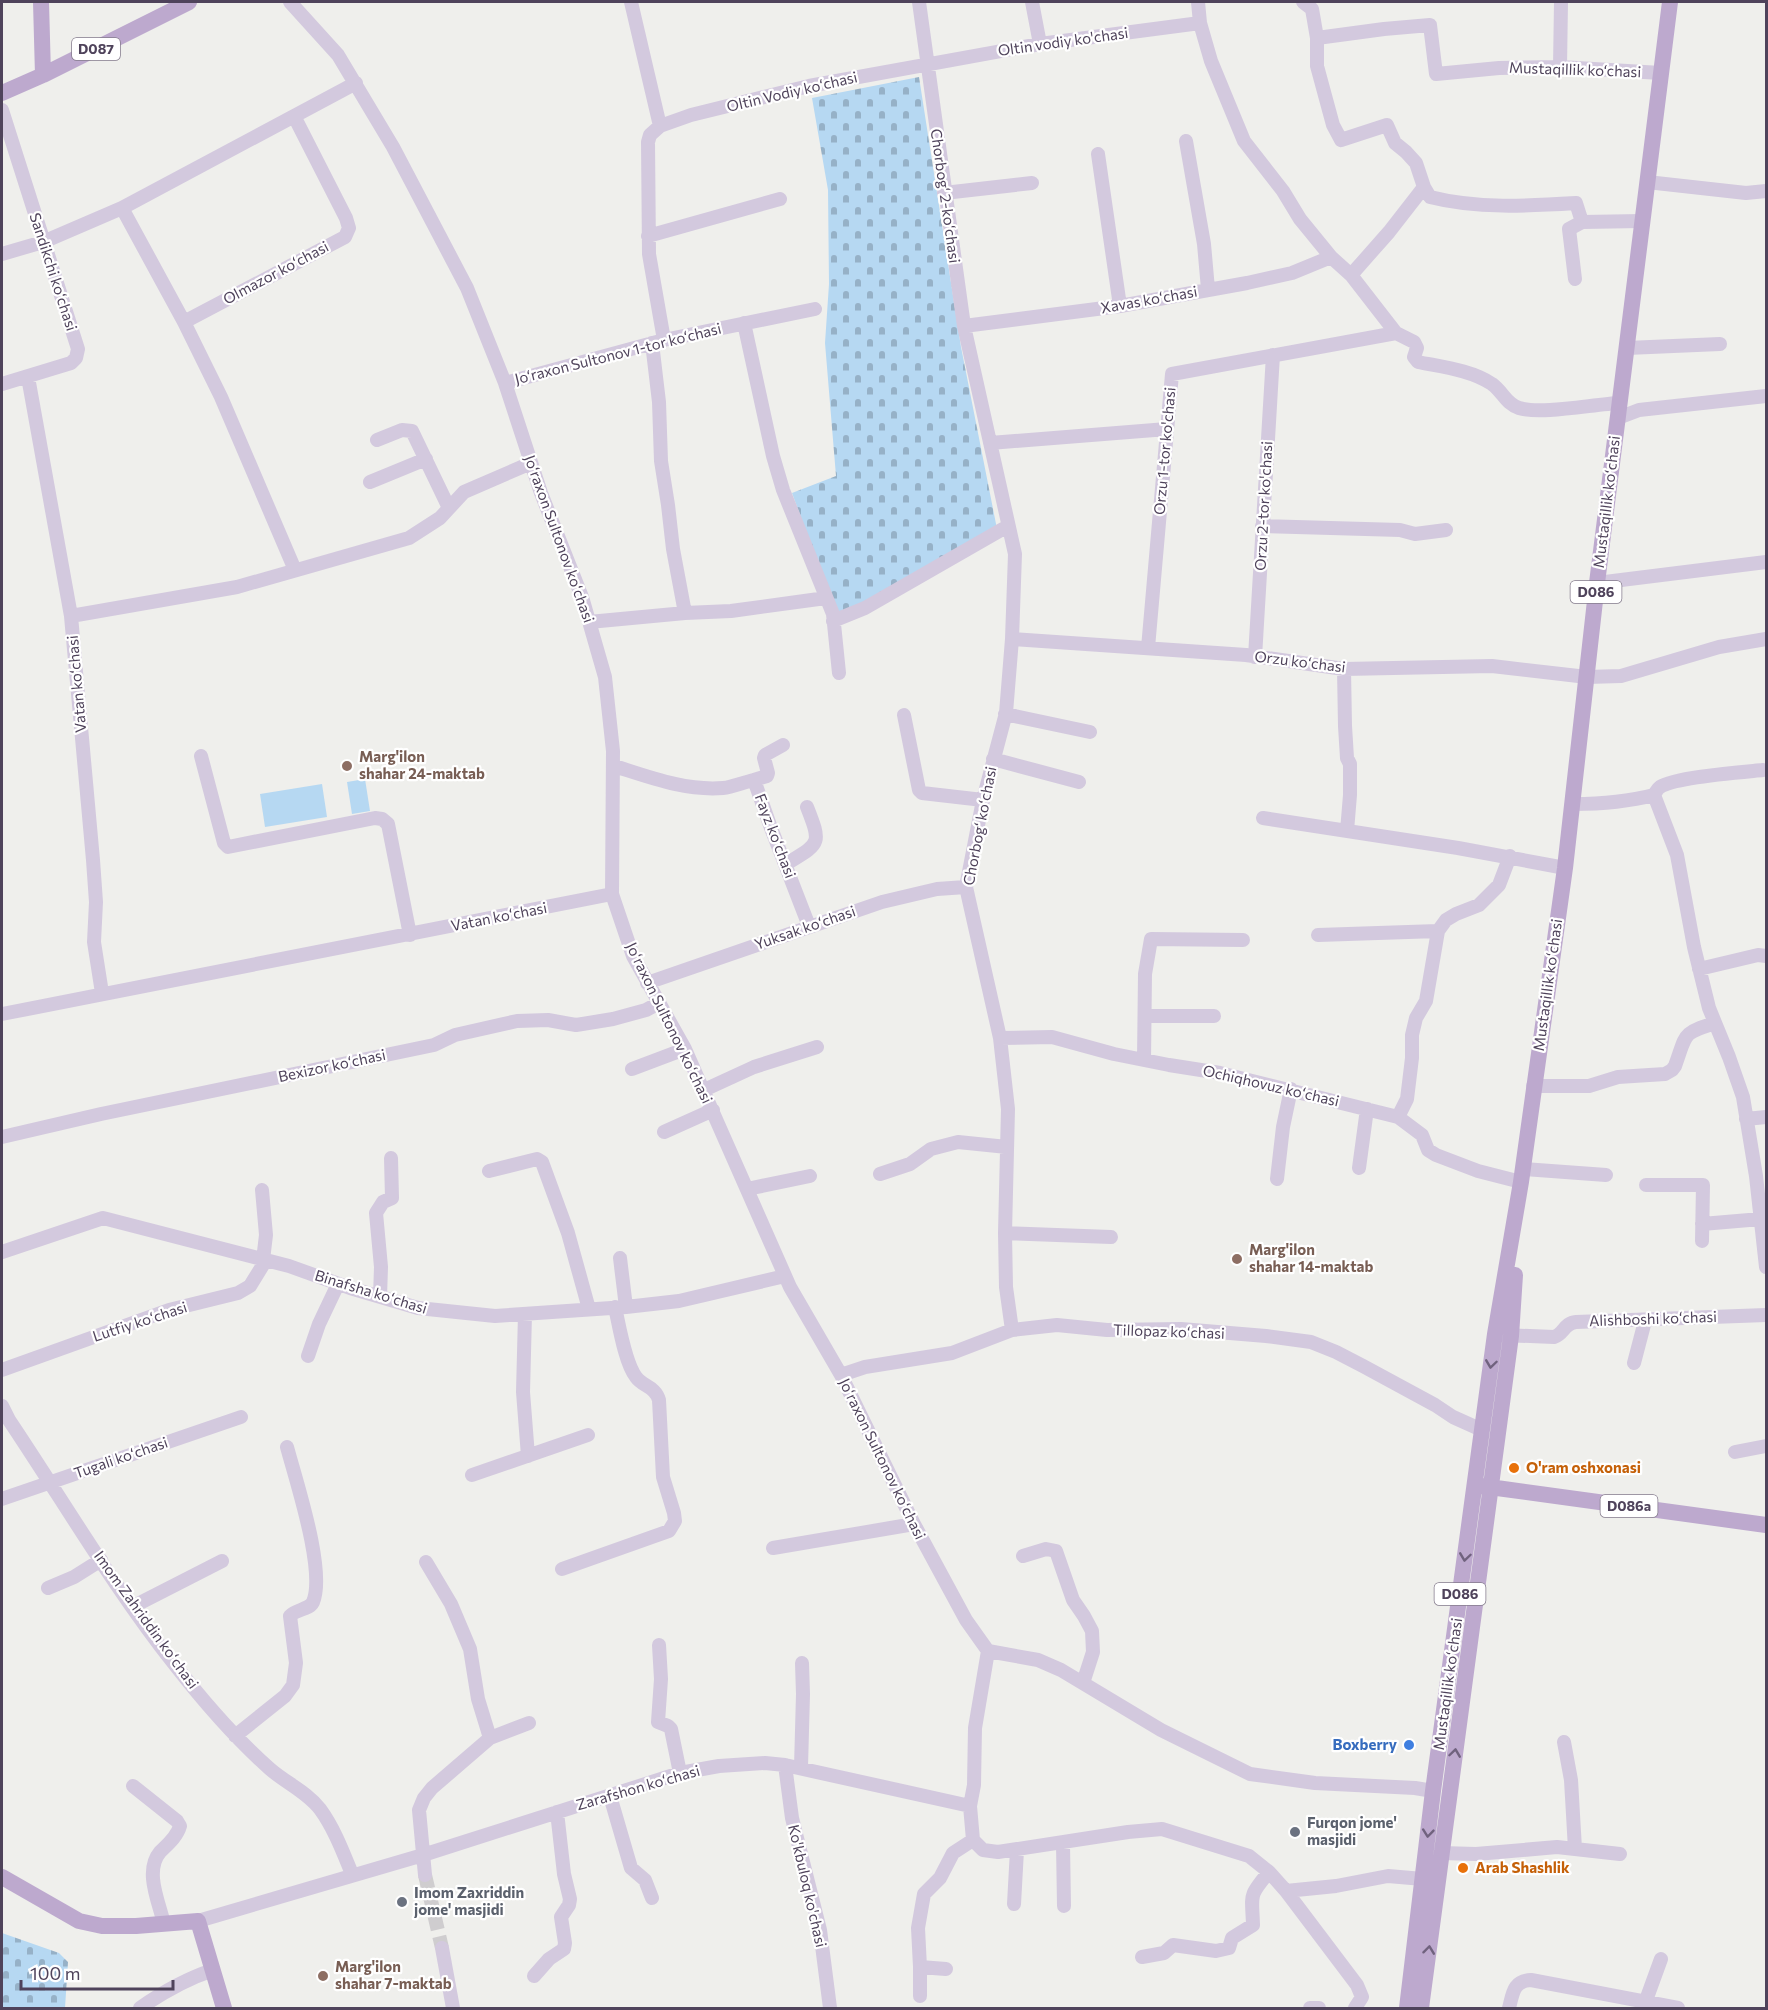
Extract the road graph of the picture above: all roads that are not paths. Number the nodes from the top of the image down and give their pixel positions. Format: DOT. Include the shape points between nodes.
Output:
graph roads {
  1 [pos="41,2"];
  2 [pos="189,2"];
  3 [pos="290,2"];
  4 [pos="632,2"];
  5 [pos="919,2"];
  6 [pos="1032,2"];
  7 [pos="1198,2"];
  8 [pos="1211,2"];
  9 [pos="1303,2"];
  10 [pos="1562,2"];
  11 [pos="1670,2"];
  12 [pos="1200,23"];
  13 [pos="1317,38"];
  14 [pos="1040,44"];
  15 [pos="927,65"];
  16 [pos="1560,67"];
  17 [pos="1661,73"];
  18 [pos="43,75"];
  19 [pos="356,83"];
  20 [pos="2,93"];
  21 [pos="2,110"];
  22 [pos="294,116"];
  23 [pos="660,126"];
  24 [pos="1186,141"];
  25 [pos="1098,154"];
  26 [pos="1647,182"];
  27 [pos="1032,183"];
  28 [pos="1424,187"];
  29 [pos="1767,191"];
  30 [pos="945,193"];
  31 [pos="780,199"];
  32 [pos="122,208"];
  33 [pos="1642,221"];
  34 [pos="1582,222"];
  35 [pos="648,236"];
  36 [pos="44,242"];
  37 [pos="2,254"];
  38 [pos="1331,257"];
  39 [pos="1350,275"];
  40 [pos="1575,279"];
  41 [pos="1208,289"];
  42 [pos="1119,306"];
  43 [pos="815,309"];
  44 [pos="184,322"];
  45 [pos="744,323"];
  46 [pos="964,326"];
  47 [pos="1396,333"];
  48 [pos="658,342"];
  49 [pos="1720,344"];
  50 [pos="1627,348"];
  51 [pos="1273,355"];
  52 [pos="28,377"];
  53 [pos="505,383"];
  54 [pos="2,384"];
  55 [pos="1767,396"];
  56 [pos="1619,410"];
  57 [pos="1167,429"];
  58 [pos="377,440"];
  59 [pos="990,443"];
  60 [pos="426,459"];
  61 [pos="531,464"];
  62 [pos="370,482"];
  63 [pos="449,508"];
  64 [pos="1008,526"];
  65 [pos="1262,526"];
  66 [pos="1446,530"];
  67 [pos="1767,562"];
  68 [pos="295,570"];
  69 [pos="1598,583"];
  70 [pos="826,598"];
  71 [pos="685,613"];
  72 [pos="71,616"];
  73 [pos="833,621"];
  74 [pos="589,622"];
  75 [pos="1012,639"];
  76 [pos="1767,639"];
  77 [pos="1148,648"];
  78 [pos="1255,657"];
  79 [pos="1344,669"];
  80 [pos="839,673"];
  81 [pos="1587,677"];
  82 [pos="1005,714"];
  83 [pos="904,715"];
  84 [pos="1090,732"];
  85 [pos="783,745"];
  86 [pos="201,756"];
  87 [pos="993,759"];
  88 [pos="614,766"];
  89 [pos="1763,770"];
  90 [pos="754,780"];
  91 [pos="1079,782"];
  92 [pos="1654,795"];
  93 [pos="983,800"];
  94 [pos="1573,804"];
  95 [pos="807,807"];
  96 [pos="1263,818"];
  97 [pos="1347,831"];
  98 [pos="1510,856"];
  99 [pos="786,864"];
  100 [pos="1565,868"];
  101 [pos="966,887"];
  102 [pos="612,894"];
  103 [pos="809,926"];
  104 [pos="1438,931"];
  105 [pos="410,935"];
  106 [pos="1318,935"];
  107 [pos="1243,940"];
  108 [pos="1767,956"];
  109 [pos="1699,969"];
  110 [pos="647,983"];
  111 [pos="102,993"];
  112 [pos="659,1003"];
  113 [pos="2,1014"];
  114 [pos="1144,1016"];
  115 [pos="1214,1016"];
  116 [pos="1715,1023"];
  117 [pos="1000,1038"];
  118 [pos="817,1047"];
  119 [pos="685,1049"];
  120 [pos="1144,1060"];
  121 [pos="632,1069"];
  122 [pos="1533,1086"];
  123 [pos="1291,1089"];
  124 [pos="704,1090"];
  125 [pos="1367,1109"];
  126 [pos="713,1110"];
  127 [pos="1398,1117"];
  128 [pos="1767,1117"];
  129 [pos="1746,1119"];
  130 [pos="664,1132"];
  131 [pos="2,1137"];
  132 [pos="1007,1147"];
  133 [pos="391,1158"];
  134 [pos="1359,1168"];
  135 [pos="489,1171"];
  136 [pos="880,1174"];
  137 [pos="1522,1175"];
  138 [pos="1606,1175"];
  139 [pos="810,1176"];
  140 [pos="1277,1179"];
  141 [pos="1646,1185"];
  142 [pos="747,1189"];
  143 [pos="262,1190"];
  144 [pos="1762,1212"];
  145 [pos="1702,1224"];
  146 [pos="1005,1233"];
  147 [pos="1112,1237"];
  148 [pos="1702,1241"];
  149 [pos="2,1252"];
  150 [pos="620,1258"];
  151 [pos="264,1260"];
  152 [pos="1767,1268"];
  153 [pos="785,1276"];
  154 [pos="338,1284"];
  155 [pos="380,1297"];
  156 [pos="620,1307"];
  157 [pos="589,1309"];
  158 [pos="525,1314"];
  159 [pos="1767,1315"];
  160 [pos="1645,1321"];
  161 [pos="1011,1329"];
  162 [pos="1503,1335"];
  163 [pos="308,1356"];
  164 [pos="1634,1363"];
  165 [pos="2,1370"];
  166 [pos="841,1375"];
  167 [pos="2,1406"];
  168 [pos="241,1417"];
  169 [pos="5,1422"];
  170 [pos="1482,1430"];
  171 [pos="588,1435"];
  172 [pos="1767,1446"];
  173 [pos="287,1447"];
  174 [pos="1735,1452"];
  175 [pos="528,1456"];
  176 [pos="472,1475"];
  177 [pos="50,1482"];
  178 [pos="1483,1486"];
  179 [pos="2,1499"];
  180 [pos="914,1524"];
  181 [pos="1767,1524"];
  182 [pos="773,1548"];
  183 [pos="1023,1556"];
  184 [pos="101,1560"];
  185 [pos="222,1560"];
  186 [pos="426,1562"];
  187 [pos="562,1569"];
  188 [pos="48,1588"];
  189 [pos="132,1607"];
  190 [pos="659,1645"];
  191 [pos="988,1651"];
  192 [pos="802,1663"];
  193 [pos="1083,1683"];
  194 [pos="529,1723"];
  195 [pos="235,1736"];
  196 [pos="490,1738"];
  197 [pos="1564,1742"];
  198 [pos="785,1764"];
  199 [pos="801,1767"];
  200 [pos="680,1773"];
  201 [pos="133,1786"];
  202 [pos="1433,1791"];
  203 [pos="610,1796"];
  204 [pos="970,1806"];
  205 [pos="557,1812"];
  206 [pos="973,1840"];
  207 [pos="1062,1844"];
  208 [pos="1575,1849"];
  209 [pos="1017,1850"];
  210 [pos="1441,1853"];
  211 [pos="1620,1854"];
  212 [pos="423,1855"];
  213 [pos="1269,1872"];
  214 [pos="352,1874"];
  215 [pos="425,1875"];
  216 [pos="2,1877"];
  217 [pos="1423,1879"];
  218 [pos="1286,1891"];
  219 [pos="652,1898"];
  220 [pos="1014,1904"];
  221 [pos="1064,1906"];
  222 [pos="198,1921"];
  223 [pos="164,1924"];
  224 [pos="442,1948"];
  225 [pos="1142,1957"];
  226 [pos="1661,1959"];
  227 [pos="920,1968"];
  228 [pos="946,1969"];
  229 [pos="213,1970"];
  230 [pos="534,1976"];
  231 [pos="920,1996"];
  232 [pos="1358,2003"];
  233 [pos="1652,2005"];
  234 [pos="140,2008"];
  235 [pos="224,2008"];
  236 [pos="453,2008"];
  237 [pos="830,2008"];
  238 [pos="1310,2008"];
  239 [pos="1319,2008"];
  240 [pos="1407,2008"];
  241 [pos="1421,2008"];
  242 [pos="1509,2008"];
  243 [pos="1678,2008"];
  1 -- 18 [label="main road"];
  2 -- 18 [label="main road, D087"];
  3 -- 19 [label="street, Joʻraxon Sultonov koʻchasi" via="338,55"];
  4 -- 23 [label="street"];
  5 -- 15 [label="street"];
  6 -- 14 [label="street"];
  7 -- 8 [label="street"];
  7 -- 12 [label="street"];
  9 -- 13 [label="street" via="1312,9"];
  10 -- 16 [label="street"];
  11 -- 17 [label="main road, Mustaqillik koʻchasi / D086"];
  12 -- 14 [label="street, Oltin vodiy ko'chasi"];
  12 -- 38 [label="street" via="1244,141"];
  13 -- 16 [label="street, Mustaqillik ko‘chasi" via="1430,25 1436,74"];
  13 -- 28 [label="street" via="1317,66 1341,140 1388,125 1395,143 1416,163"];
  14 -- 15 [label="street, Oltin vodiy ko'chasi"];
  15 -- 23 [label="street, Oltin Vodiy koʻchasi" via="809,86"];
  15 -- 30 [label="street, Chorbogʻ 2-koʻchasi"];
  16 -- 17 [label="street, Mustaqillik ko‘chasi"];
  17 -- 26 [label="main road, Mustaqillik koʻchasi / D086"];
  18 -- 20 [label="main road, D087"];
  19 -- 22 [label="street"];
  19 -- 53 [label="street, Joʻraxon Sultonov koʻchasi" via="467,288"];
  21 -- 36 [label="street, Sandikchi koʻchasi"];
  22 -- 32 [label="street"];
  22 -- 44 [label="street, Olmazor koʻchasi" via="346,218 349,228 345,237"];
  23 -- 35 [label="street" via="648,142"];
  24 -- 41 [label="street"];
  25 -- 42 [label="street"];
  26 -- 29 [label="street" via="1746,193"];
  26 -- 33 [label="main road, Mustaqillik koʻchasi / D086"];
  27 -- 30 [label="street"];
  28 -- 34 [label="street" via="1430,197 1447,201 1511,206 1576,203"];
  28 -- 39 [label="street"];
  30 -- 46 [label="street, Chorbogʻ 2-koʻchasi"];
  31 -- 35 [label="street"];
  32 -- 36 [label="street"];
  32 -- 44 [label="street"];
  33 -- 34 [label="street"];
  33 -- 50 [label="main road, Mustaqillik koʻchasi / D086"];
  34 -- 40 [label="street" via="1569,229"];
  35 -- 48 [label="street"];
  36 -- 37 [label="street"];
  36 -- 52 [label="street, Sandikchi koʻchasi" via="78,349 71,363"];
  38 -- 39 [label="street"];
  38 -- 41 [label="street, Xavas koʻchasi" via="1292,273"];
  39 -- 47 [label="street"];
  41 -- 42 [label="street, Xavas koʻchasi"];
  42 -- 46 [label="street, Xavas koʻchasi"];
  43 -- 45 [label="street, Jo‘raxon Sultonov 1-tor ko‘chasi"];
  44 -- 68 [label="street" via="221,397"];
  45 -- 48 [label="street, Jo‘raxon Sultonov 1-tor ko‘chasi"];
  45 -- 70 [label="street" via="783,490"];
  46 -- 59 [label="street, Chorbogʻ koʻchasi"];
  47 -- 51 [label="street, Orzu 1-tor ko'chasi"];
  47 -- 56 [label="street" via="1414,342 1418,362 1469,373 1494,385 1508,403 1520,409"];
  48 -- 53 [label="street, Jo‘raxon Sultonov 1-tor ko‘chasi"];
  48 -- 71 [label="street" via="661,461"];
  49 -- 50 [label="street"];
  50 -- 56 [label="main road, Mustaqillik koʻchasi / D086"];
  51 -- 57 [label="street, Orzu 1-tor ko'chasi" via="1172,374"];
  51 -- 65 [label="street, Orzu 2-tor ko'chasi"];
  52 -- 54 [label="street, Sandikchi koʻchasi"];
  52 -- 72 [label="street, Vatan koʻchasi"];
  53 -- 61 [label="street, Joʻraxon Sultonov koʻchasi"];
  55 -- 56 [label="street"];
  56 -- 69 [label="main road, Mustaqillik koʻchasi / D086"];
  57 -- 59 [label="street"];
  57 -- 77 [label="street, Orzu 1-tor ko'chasi"];
  58 -- 60 [label="street" via="410,430"];
  59 -- 64 [label="street, Chorbogʻ koʻchasi"];
  60 -- 62 [label="street"];
  60 -- 63 [label="street"];
  61 -- 63 [label="street" via="464,492"];
  61 -- 74 [label="street, Joʻraxon Sultonov koʻchasi"];
  63 -- 68 [label="street" via="409,538"];
  64 -- 73 [label="street" via="865,608"];
  64 -- 75 [label="street, Chorbogʻ koʻchasi" via="1015,554"];
  65 -- 66 [label="street" via="1400,530 1415,534"];
  65 -- 78 [label="street, Orzu 2-tor ko'chasi"];
  67 -- 69 [label="street"];
  68 -- 72 [label="street" via="237,586"];
  69 -- 81 [label="main road, Mustaqillik koʻchasi / D086"];
  70 -- 71 [label="street"];
  70 -- 73 [label="street"];
  71 -- 74 [label="street"];
  72 -- 111 [label="street, Vatan koʻchasi" via="96,902 94,942"];
  73 -- 80 [label="street"];
  74 -- 88 [label="street, Joʻraxon Sultonov koʻchasi" via="605,677"];
  75 -- 77 [label="street, Orzu koʻchasi"];
  75 -- 82 [label="street, Chorbogʻ koʻchasi"];
  76 -- 81 [label="street, Orzu koʻchasi" via="1719,647 1621,676"];
  77 -- 78 [label="street, Orzu koʻchasi"];
  78 -- 79 [label="street, Orzu koʻchasi"];
  79 -- 81 [label="street, Orzu koʻchasi" via="1492,666"];
  79 -- 97 [label="street" via="1350,764"];
  81 -- 94 [label="main road, Mustaqillik koʻchasi / D086"];
  82 -- 84 [label="street"];
  82 -- 87 [label="street, Chorbogʻ koʻchasi"];
  83 -- 93 [label="street" via="919,790"];
  85 -- 90 [label="street" via="765,755 767,776"];
  86 -- 105 [label="street" via="228,847 382,819 387,824"];
  87 -- 91 [label="street"];
  87 -- 93 [label="street, Chorbogʻ koʻchasi"];
  88 -- 90 [label="street, Fayz koʻchasi" via="693,787 724,788"];
  88 -- 102 [label="street, Joʻraxon Sultonov koʻchasi"];
  89 -- 92 [label="street" via="1668,784 1659,787"];
  90 -- 99 [label="street, Fayz koʻchasi"];
  92 -- 94 [label="street" via="1606,804"];
  92 -- 109 [label="street" via="1677,855"];
  93 -- 101 [label="street, Chorbogʻ koʻchasi"];
  94 -- 100 [label="main road, Mustaqillik koʻchasi / D086"];
  95 -- 99 [label="street" via="817,833 815,842"];
  96 -- 97 [label="street"];
  97 -- 98 [label="street"];
  98 -- 100 [label="street"];
  98 -- 104 [label="street" via="1499,885 1479,905 1446,920"];
  99 -- 103 [label="street, Fayz koʻchasi"];
  100 -- 122 [label="main road, Mustaqillik koʻchasi / D086"];
  101 -- 103 [label="street, Yuksak koʻchasi" via="937,889 882,902"];
  101 -- 117 [label="street, Chorbogʻ koʻchasi"];
  102 -- 105 [label="street, Vatan koʻchasi"];
  102 -- 110 [label="street, Joʻraxon Sultonov koʻchasi" via="633,956"];
  103 -- 110 [label="street, Yuksak koʻchasi"];
  104 -- 106 [label="street"];
  104 -- 127 [label="street" via="1426,1000 1412,1035 1407,1099"];
  105 -- 111 [label="street, Vatan koʻchasi"];
  107 -- 114 [label="street" via="1151,939"];
  108 -- 109 [label="street"];
  109 -- 116 [label="street"];
  110 -- 112 [label="street, Joʻraxon Sultonov koʻchasi"];
  111 -- 113 [label="street, Vatan koʻchasi"];
  112 -- 119 [label="street, Joʻraxon Sultonov koʻchasi"];
  112 -- 131 [label="street, Bexizor koʻchasi" via="613,1019 576,1025 532,1019 509,1022 455,1035 434,1045"];
  114 -- 115 [label="street"];
  114 -- 120 [label="street"];
  116 -- 122 [label="street" via="1686,1035 1676,1066 1665,1074 1618,1077 1589,1086"];
  116 -- 129 [label="street" via="1743,1097"];
  117 -- 120 [label="street, Ochiqhovuz koʻchasi" via="1052,1037"];
  117 -- 132 [label="street, Chorbogʻ koʻchasi" via="1008,1108"];
  118 -- 124 [label="street" via="754,1067"];
  119 -- 121 [label="street"];
  119 -- 124 [label="street, Joʻraxon Sultonov koʻchasi"];
  120 -- 123 [label="street, Ochiqhovuz koʻchasi"];
  122 -- 137 [label="main road, Mustaqillik koʻchasi / D086"];
  123 -- 125 [label="street, Ochiqhovuz koʻchasi"];
  123 -- 140 [label="street"];
  124 -- 126 [label="street, Joʻraxon Sultonov koʻchasi"];
  125 -- 127 [label="street, Ochiqhovuz koʻchasi"];
  125 -- 134 [label="street"];
  126 -- 130 [label="street"];
  126 -- 142 [label="street, Joʻraxon Sultonov koʻchasi"];
  127 -- 137 [label="street, Ochiqhovuz koʻchasi" via="1422,1135 1428,1150 1436,1155 1478,1171"];
  128 -- 129 [label="street"];
  129 -- 144 [label="street"];
  132 -- 136 [label="street" via="958,1142 931,1149 910,1164"];
  132 -- 146 [label="street, Chorbogʻ koʻchasi"];
  133 -- 155 [label="street" via="392,1198 383,1202 376,1213"];
  135 -- 157 [label="street" via="542,1162 568,1233"];
  137 -- 138 [label="street, Ochiqhovuz koʻchasi"];
  137 -- 162 [label="main road, Mustaqillik koʻchasi / D086"];
  139 -- 142 [label="street"];
  141 -- 145 [label="street" via="1703,1185"];
  142 -- 153 [label="street, Joʻraxon Sultonov koʻchasi"];
  143 -- 151 [label="street"];
  144 -- 145 [label="street"];
  144 -- 152 [label="street"];
  145 -- 148 [label="street"];
  146 -- 147 [label="street"];
  146 -- 161 [label="street, Chorbogʻ koʻchasi"];
  149 -- 151 [label="street, Binafsha koʻchasi" via="103,1218"];
  150 -- 156 [label="street"];
  151 -- 154 [label="street, Binafsha koʻchasi"];
  151 -- 165 [label="street, Lutfiy koʻchasi" via="250,1286 238,1293 169,1310"];
  153 -- 156 [label="street, Binafsha koʻchasi" via="679,1301"];
  153 -- 166 [label="street, Joʻraxon Sultonov koʻchasi"];
  154 -- 155 [label="street, Binafsha koʻchasi"];
  154 -- 163 [label="street"];
  155 -- 158 [label="street, Binafsha koʻchasi" via="454,1313"];
  156 -- 157 [label="street, Binafsha koʻchasi"];
  156 -- 187 [label="street" via="632,1370 656,1391 659,1400 663,1477 675,1521 669,1531"];
  157 -- 158 [label="street, Binafsha koʻchasi"];
  158 -- 175 [label="street" via="523,1392"];
  159 -- 160 [label="street, Alishboshi koʻchasi"];
  160 -- 162 [label="street, Alishboshi koʻchasi" via="1571,1322 1554,1337"];
  160 -- 164 [label="street"];
  161 -- 166 [label="street, Tillopaz koʻchasi" via="952,1353 865,1367"];
  161 -- 170 [label="street, Tillopaz koʻchasi" via="1057,1325 1107,1330 1181,1329 1311,1342"];
  162 -- 170 [label="main road, Mustaqillik koʻchasi / D086, one-way"];
  162 -- 178 [label="main road, Mustaqillik koʻchasi / D086"];
  166 -- 180 [label="street, Joʻraxon Sultonov koʻchasi"];
  167 -- 169 [label="street, Imom Zahriddin koʻchasi"];
  168 -- 177 [label="street, Tugali koʻchasi"];
  169 -- 177 [label="street, Imom Zahriddin koʻchasi"];
  170 -- 178 [label="main road, Mustaqillik koʻchasi / D086"];
  171 -- 175 [label="street"];
  172 -- 174 [label="street"];
  173 -- 195 [label="street" via="314,1548 313,1599 309,1606 290,1617 296,1671 290,1691"];
  175 -- 176 [label="street"];
  177 -- 179 [label="street, Tugali koʻchasi"];
  177 -- 184 [label="street, Imom Zahriddin koʻchasi"];
  178 -- 181 [label="main road, D086a"];
  178 -- 202 [label="main road, Mustaqillik koʻchasi / D086, one-way"];
  210 -- 178 [label="main road, Mustaqillik koʻchasi / D086, one-way"];
  180 -- 182 [label="street"];
  180 -- 191 [label="street, Joʻraxon Sultonov koʻchasi" via="966,1620"];
  183 -- 193 [label="street" via="1050,1548 1056,1551 1073,1600 1092,1631 1093,1652"];
  184 -- 188 [label="street"];
  184 -- 189 [label="street, Imom Zahriddin koʻchasi"];
  185 -- 189 [label="street"];
  186 -- 196 [label="street" via="452,1604 470,1649 478,1699"];
  189 -- 195 [label="street, Imom Zahriddin koʻchasi"];
  190 -- 200 [label="street" via="662,1678 658,1722 671,1729"];
  191 -- 193 [label="street" via="1038,1660"];
  191 -- 204 [label="street" via="975,1728 975,1785"];
  192 -- 199 [label="street"];
  193 -- 202 [label="street" via="1161,1730 1250,1774"];
  194 -- 196 [label="street"];
  195 -- 214 [label="street, Imom Zahriddin koʻchasi" via="319,1808"];
  196 -- 212 [label="street" via="432,1788 420,1804"];
  197 -- 208 [label="street" via="1571,1780"];
  198 -- 199 [label="street, Zarafshon koʻchasi"];
  198 -- 200 [label="street, Zarafshon koʻchasi" via="719,1766"];
  198 -- 237 [label="street, Ko'kbuloq ko'chasi" via="792,1818 820,1930"];
  199 -- 204 [label="street, Zarafshon koʻchasi"];
  200 -- 203 [label="street, Zarafshon koʻchasi"];
  201 -- 223 [label="street" via="180,1826 152,1865"];
  202 -- 217 [label="main road, Mustaqillik koʻchasi / D086, one-way"];
  203 -- 205 [label="street, Zarafshon koʻchasi"];
  203 -- 219 [label="street" via="631,1868 645,1880"];
  204 -- 206 [label="street"];
  205 -- 212 [label="street, Zarafshon koʻchasi"];
  205 -- 230 [label="street" via="570,1899 561,1917 565,1946"];
  206 -- 209 [label="street" via="983,1850"];
  206 -- 227 [label="street" via="953,1853 940,1878 924,1894 918,1928"];
  207 -- 209 [label="street"];
  207 -- 213 [label="street" via="1162,1829 1242,1853"];
  207 -- 221 [label="street"];
  208 -- 210 [label="street"];
  208 -- 211 [label="street"];
  209 -- 220 [label="street"];
  241 -- 210 [label="main road, Mustaqillik koʻchasi / D086, one-way"];
  212 -- 214 [label="street, Zarafshon koʻchasi"];
  212 -- 215 [label="street"];
  213 -- 218 [label="street"];
  213 -- 225 [label="street" via="1253,1891 1253,1925 1232,1938 1229,1948 1218,1951 1173,1945 1164,1953"];
  214 -- 222 [label="street, Zarafshon koʻchasi"];
  216 -- 223 [label="main road, Zarafshon koʻchasi" via="79,1921 102,1926"];
  217 -- 218 [label="street" via="1388,1876"];
  217 -- 240 [label="main road, Mustaqillik koʻchasi / D086"];
  218 -- 232 [label="street" via="1357,1985"];
  222 -- 223 [label="main road, Zarafshon koʻchasi"];
  222 -- 229 [label="main road"];
  224 -- 236 [label="street"];
  226 -- 233 [label="street"];
  227 -- 228 [label="street"];
  227 -- 231 [label="street"];
  229 -- 234 [label="street" via="188,1978"];
  229 -- 235 [label="main road"];
  233 -- 242 [label="street" via="1531,1980 1516,1985"];
  233 -- 243 [label="street"];
  238 -- 239 [label="street"];
}
